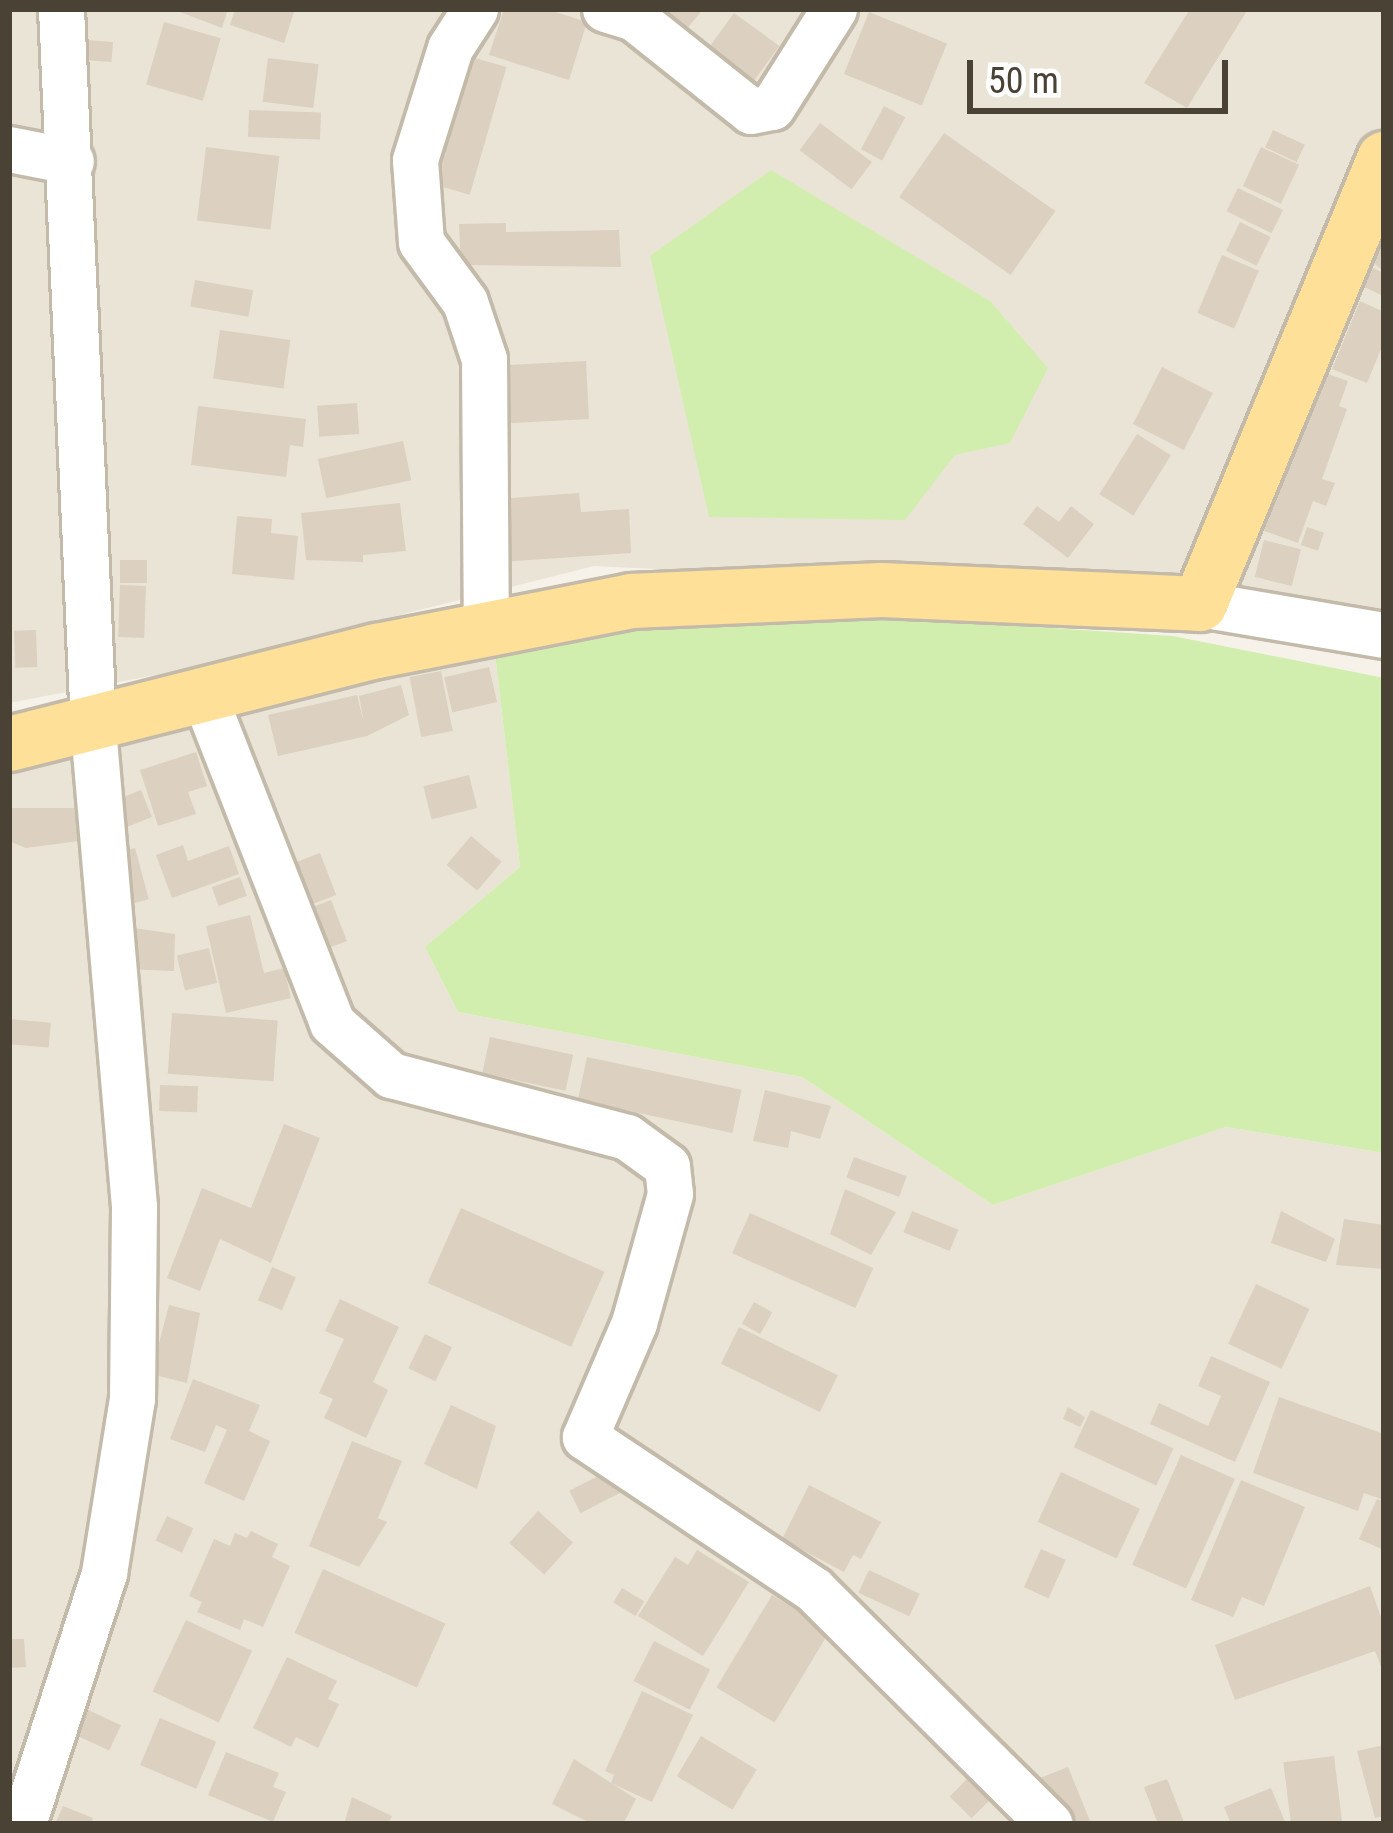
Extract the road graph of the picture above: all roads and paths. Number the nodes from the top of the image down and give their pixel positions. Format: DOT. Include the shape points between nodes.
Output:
graph roads {
  1 [pos="62,9"];
  2 [pos="475,9"];
  3 [pos="605,9"];
  4 [pos="834,9"];
  5 [pos="9,149"];
  6 [pos="1384,159"];
  7 [pos="71,161"];
  8 [pos="1200,604"];
  9 [pos="485,629"];
  10 [pos="1384,635"];
  11 [pos="204,696"];
  12 [pos="93,724"];
  13 [pos="9,744"];
  14 [pos="24,1824"];
  15 [pos="1050,1824"];
  1 -- 7 [label="street"];
  2 -- 9 [label="street" via="450,48 415,160 421,242 465,302 484,359"];
  3 -- 4 [label="street" via="634,18 752,111 772,107"];
  5 -- 7 [label="street"];
  6 -- 8 [label="main road"];
  7 -- 12 [label="street"];
  8 -- 9 [label="main road" via="717,592"];
  8 -- 10 [label="street"];
  9 -- 11 [label="main road"];
  11 -- 12 [label="main road"];
  11 -- 15 [label="street" via="332,1023 391,1075 627,1137 667,1166 670,1194 634,1323 584,1437 814,1590"];
  12 -- 13 [label="main road"];
  12 -- 14 [label="street" via="134,1206 132,1399 104,1574"];
}
